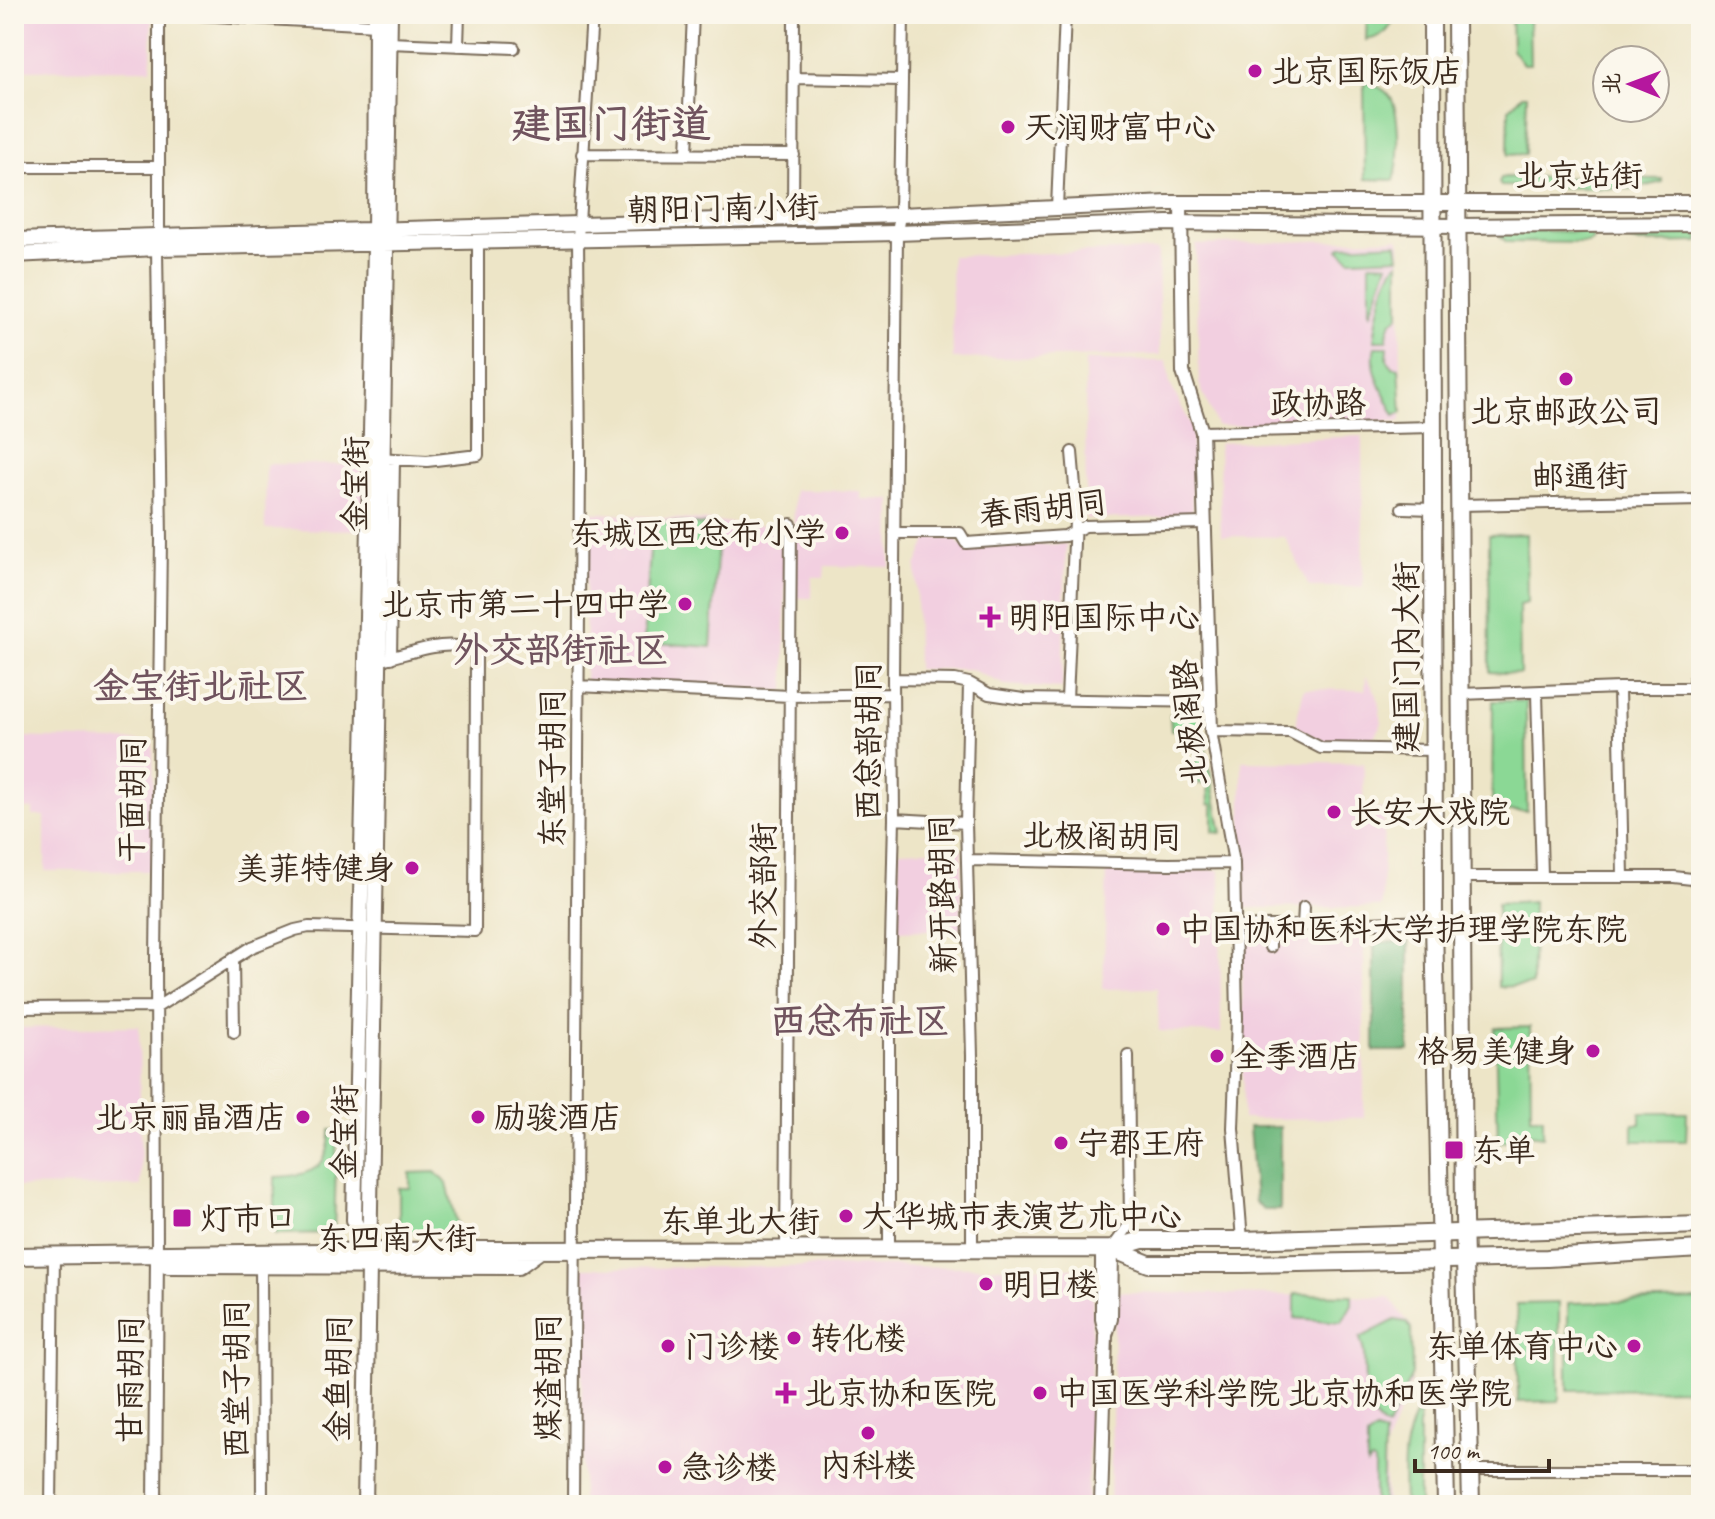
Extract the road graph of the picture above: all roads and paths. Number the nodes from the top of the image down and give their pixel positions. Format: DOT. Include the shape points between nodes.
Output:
graph roads {
  1 [pos="159,14"];
  2 [pos="180,14"];
  3 [pos="390,14"];
  4 [pos="459,14"];
  5 [pos="592,14"];
  6 [pos="693,14"];
  7 [pos="794,14"];
  8 [pos="903,14"];
  9 [pos="1065,14"];
  10 [pos="1432,14"];
  11 [pos="1456,14"];
  12 [pos="376,19"];
  13 [pos="389,43"];
  14 [pos="458,46"];
  15 [pos="514,48"];
  16 [pos="794,78"];
  17 [pos="901,80"];
  18 [pos="687,153"];
  19 [pos="582,154"];
  20 [pos="794,155"];
  21 [pos="14,167"];
  22 [pos="159,167"];
  23 [pos="1181,202"];
  24 [pos="1433,203"];
  25 [pos="1457,203"];
  26 [pos="1701,203"];
  27 [pos="1057,208"];
  28 [pos="900,215"];
  29 [pos="793,217"];
  30 [pos="1182,223"];
  31 [pos="1701,224"];
  32 [pos="1434,226"];
  33 [pos="1457,226"];
  34 [pos="579,232"];
  35 [pos="897,233"];
  36 [pos="381,237"];
  37 [pos="14,240"];
  38 [pos="478,241"];
  39 [pos="158,242"];
  40 [pos="14,255"];
  41 [pos="1434,427"];
  42 [pos="1202,432"];
  43 [pos="1072,452"];
  44 [pos="382,458"];
  45 [pos="1701,500"];
  46 [pos="1459,505"];
  47 [pos="1402,508"];
  48 [pos="1433,509"];
  49 [pos="1204,523"];
  50 [pos="791,524"];
  51 [pos="1073,532"];
  52 [pos="894,533"];
  53 [pos="1701,641"];
  54 [pos="379,660"];
  55 [pos="893,679"];
  56 [pos="969,683"];
  57 [pos="578,686"];
  58 [pos="1619,688"];
  59 [pos="1537,693"];
  60 [pos="893,694"];
  61 [pos="1461,694"];
  62 [pos="790,696"];
  63 [pos="1067,699"];
  64 [pos="1210,702"];
  65 [pos="1211,731"];
  66 [pos="1434,750"];
  67 [pos="894,819"];
  68 [pos="966,823"];
  69 [pos="968,860"];
  70 [pos="1234,863"];
  71 [pos="1542,875"];
  72 [pos="1463,877"];
  73 [pos="1623,877"];
  74 [pos="1701,880"];
  75 [pos="1304,907"];
  76 [pos="1434,921"];
  77 [pos="1303,925"];
  78 [pos="1270,926"];
  79 [pos="369,927"];
  80 [pos="1234,927"];
  81 [pos="1270,947"];
  82 [pos="233,958"];
  83 [pos="157,1007"];
  84 [pos="14,1008"];
  85 [pos="234,1032"];
  86 [pos="1128,1055"];
  87 [pos="1701,1225"];
  88 [pos="1439,1232"];
  89 [pos="1464,1232"];
  90 [pos="1242,1240"];
  91 [pos="786,1249"];
  92 [pos="889,1249"];
  93 [pos="972,1249"];
  94 [pos="1107,1249"];
  95 [pos="1701,1249"];
  96 [pos="575,1250"];
  97 [pos="157,1254"];
  98 [pos="14,1256"];
  99 [pos="54,1256"];
  100 [pos="367,1258"];
  101 [pos="261,1259"];
  102 [pos="1465,1260"];
  103 [pos="1439,1261"];
  104 [pos="1470,1470"];
  105 [pos="1701,1470"];
  106 [pos="51,1505"];
  107 [pos="155,1505"];
  108 [pos="262,1505"];
  109 [pos="365,1505"];
  110 [pos="573,1505"];
  111 [pos="1101,1505"];
  112 [pos="1446,1505"];
  113 [pos="1471,1505"];
  1 -- 22 [label="street, 干面胡同"];
  2 -- 12 [label="street"];
  3 -- 13 [label="main road, 金宝街"];
  4 -- 14 [label="street"];
  5 -- 19 [label="street, 东堂子胡同"];
  6 -- 18 [label="street"];
  7 -- 16 [label="street"];
  8 -- 17 [label="street, 西总部胡同"];
  9 -- 27 [label="street"];
  10 -- 24 [label="main road"];
  11 -- 25 [label="main road"];
  12 -- 36 [label="main road, 金宝街"];
  13 -- 14 [label="street"];
  13 -- 36 [label="main road, 金宝街"];
  14 -- 15 [label="street"];
  16 -- 17 [label="street"];
  16 -- 20 [label="street"];
  17 -- 28 [label="street, 西总部胡同"];
  18 -- 19 [label="street"];
  18 -- 20 [label="street"];
  19 -- 34 [label="street, 东堂子胡同"];
  20 -- 29 [label="street"];
  21 -- 22 [label="street"];
  22 -- 39 [label="street, 干面胡同"];
  23 -- 24 [label="main road, 朝阳门南小街"];
  23 -- 27 [label="main road, 朝阳门南小街"];
  23 -- 30 [label="street, 北极阁路"];
  24 -- 25 [label="main road, 北京站街"];
  24 -- 32 [label="main road, 建国门内大街"];
  25 -- 26 [label="main road, 北京站街"];
  25 -- 33 [label="main road, 建国门内大街"];
  27 -- 28 [label="main road, 朝阳门南小街"];
  28 -- 29 [label="main road, 朝阳门南小街"];
  28 -- 35 [label="street, 西总部胡同"];
  29 -- 34 [label="main road, 朝阳门南小街"];
  30 -- 32 [label="main road, 朝阳门南小街"];
  30 -- 35 [label="main road, 朝阳门南小街"];
  30 -- 42 [label="street, 北极阁路" via="1183,372"];
  31 -- 33 [label="main road, 北京站街"];
  32 -- 33 [label="main road, 北京站街"];
  32 -- 41 [label="main road, 建国门内大街"];
  33 -- 46 [label="main road, 建国门内大街"];
  34 -- 35 [label="main road, 朝阳门南小街"];
  34 -- 36 [label="main road, 朝阳门南小街"];
  34 -- 38 [label="main road, 朝阳门南小街"];
  34 -- 57 [label="street, 东堂子胡同"];
  35 -- 52 [label="street, 西总部胡同"];
  36 -- 38 [label="main road, 朝阳门南小街"];
  36 -- 39 [label="main road, 朝阳门南小街"];
  36 -- 44 [label="main road, 金宝街"];
  37 -- 39 [label="main road, 朝阳门南小街"];
  38 -- 44 [label="street" via="478,455 427,461"];
  39 -- 40 [label="main road, 朝阳门南小街"];
  39 -- 83 [label="street, 干面胡同"];
  41 -- 42 [label="street, 政协路"];
  41 -- 48 [label="main road, 建国门内大街"];
  42 -- 49 [label="street, 北极阁路"];
  43 -- 51 [label="street"];
  44 -- 54 [label="main road, 金宝街"];
  44 -- 54 [label="street"];
  45 -- 46 [label="street, 邮通街"];
  46 -- 61 [label="main road, 建国门内大街"];
  47 -- 48 [label="street"];
  48 -- 66 [label="main road, 建国门内大街"];
  49 -- 51 [label="street, 春雨胡同" via="1085,526"];
  49 -- 64 [label="street, 北极阁路"];
  50 -- 62 [label="street, 外交部街"];
  51 -- 52 [label="street, 春雨胡同" via="966,543 960,533"];
  51 -- 63 [label="street"];
  52 -- 55 [label="street, 西总部胡同"];
  53 -- 58 [label="street" via="1693,688"];
  54 -- 79 [label="main road, 金宝街"];
  54 -- 79 [label="street" via="431,648 466,646 476,652 475,931"];
  55 -- 56 [label="street"];
  55 -- 60 [label="street, 西总部胡同"];
  56 -- 63 [label="street" via="989,694"];
  56 -- 68 [label="street, 新开路胡同"];
  57 -- 62 [label="street"];
  57 -- 96 [label="street, 东堂子胡同"];
  58 -- 59 [label="street"];
  58 -- 73 [label="street"];
  59 -- 61 [label="street"];
  59 -- 71 [label="street"];
  60 -- 62 [label="street"];
  60 -- 67 [label="street, 西总部胡同"];
  61 -- 72 [label="main road, 建国门内大街"];
  62 -- 91 [label="street, 外交部街"];
  63 -- 64 [label="street"];
  64 -- 65 [label="street, 北极阁路"];
  65 -- 66 [label="street" via="1290,732 1321,748"];
  65 -- 70 [label="street, 北极阁路"];
  66 -- 76 [label="main road, 建国门内大街"];
  67 -- 68 [label="street"];
  67 -- 92 [label="street, 西总部胡同"];
  68 -- 69 [label="street, 新开路胡同"];
  69 -- 70 [label="street, 北极阁胡同"];
  69 -- 93 [label="street, 新开路胡同"];
  70 -- 80 [label="street, 北极阁路"];
  71 -- 72 [label="street"];
  71 -- 73 [label="street"];
  72 -- 89 [label="main road, 建国门内大街"];
  73 -- 74 [label="street"];
  75 -- 77 [label="street"];
  76 -- 77 [label="street"];
  76 -- 88 [label="main road, 建国门内大街"];
  77 -- 78 [label="street"];
  78 -- 80 [label="street"];
  78 -- 81 [label="street"];
  79 -- 82 [label="street" via="295,930"];
  79 -- 100 [label="main road, 金宝街" via="354,1220"];
  80 -- 90 [label="street, 北极阁路" via="1233,1128"];
  82 -- 83 [label="street"];
  82 -- 85 [label="street"];
  83 -- 84 [label="street"];
  83 -- 97 [label="street, 干面胡同"];
  86 -- 94 [label="street" via="1130,1224"];
  87 -- 89 [label="main road, 东单北大街"];
  88 -- 89 [label="main road, 东单北大街"];
  88 -- 90 [label="main road, 东单北大街"];
  88 -- 103 [label="main road, 建国门内大街"];
  89 -- 102 [label="main road, 建国门内大街"];
  90 -- 94 [label="main road, 东单北大街" via="1142,1240"];
  91 -- 92 [label="main road, 东单北大街"];
  91 -- 96 [label="main road, 东单北大街"];
  92 -- 93 [label="main road, 东单北大街"];
  93 -- 94 [label="main road, 东单北大街"];
  94 -- 103 [label="main road, 东单北大街" via="1149,1264"];
  94 -- 111 [label="street" via="1111,1319 1106,1335"];
  95 -- 102 [label="main road, 东单北大街"];
  96 -- 100 [label="main road, 东单北大街"];
  96 -- 110 [label="street, 煤渣胡同"];
  97 -- 99 [label="main road, 东四南大街"];
  97 -- 101 [label="main road, 东四南大街"];
  97 -- 107 [label="street, 甘雨胡同"];
  98 -- 99 [label="main road, 东四南大街"];
  99 -- 106 [label="street"];
  100 -- 101 [label="main road, 东四南大街"];
  100 -- 109 [label="main road, 金鱼胡同"];
  101 -- 108 [label="street, 西堂子胡同"];
  102 -- 103 [label="main road, 东单北大街"];
  102 -- 104 [label="main road, 建国门内大街"];
  103 -- 112 [label="main road, 建国门内大街"];
  104 -- 105 [label="street"];
  104 -- 113 [label="main road, 建国门内大街"];
}
